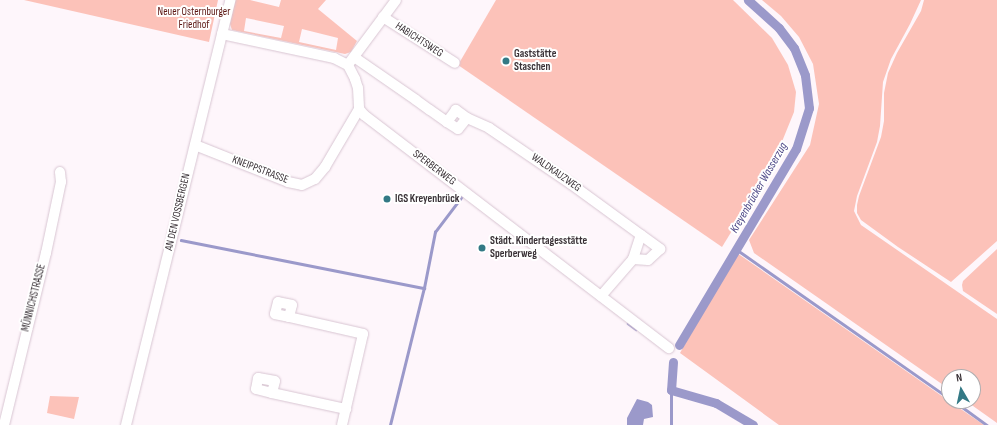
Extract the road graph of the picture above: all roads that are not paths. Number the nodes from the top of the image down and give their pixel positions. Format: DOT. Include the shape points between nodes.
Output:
graph roads {
  1 [pos="230,0"];
  2 [pos="396,0"];
  3 [pos="383,17"];
  4 [pos="222,34"];
  5 [pos="351,61"];
  6 [pos="455,63"];
  7 [pos="359,109"];
  8 [pos="195,145"];
  9 [pos="60,172"];
  10 [pos="641,235"];
  11 [pos="633,259"];
  12 [pos="602,296"];
  13 [pos="289,317"];
  14 [pos="668,348"];
  15 [pos="272,393"];
  16 [pos="346,409"];
  17 [pos="4,425"];
  18 [pos="126,425"];
  19 [pos="342,425"];
  1 -- 4 [label="street, AN DEN VOSSBERGEN"];
  2 -- 3 [label="street, HABICHTSWEG"];
  3 -- 5 [label="street, HABICHTSWEG"];
  3 -- 6 [label="street, HABICHTSWEG"];
  4 -- 5 [label="street"];
  4 -- 8 [label="street, AN DEN VOSSBERGEN"];
  5 -- 7 [label="street"];
  5 -- 10 [label="street, WALDKAUZWEG" via="458,130 467,118 489,128"];
  7 -- 8 [label="street, KNEIPPSTRASSE" via="325,167 315,179 302,185 288,182"];
  7 -- 12 [label="street, SPERBERWEG"];
  8 -- 18 [label="street, AN DEN VOSSBERGEN"];
  9 -- 17 [label="street, MÜNNICHSTRASSE" via="61,182 47,246"];
  10 -- 11 [label="street"];
  10 -- 11 [label="street, WALDKAUZWEG" via="660,249 648,260"];
  11 -- 12 [label="street"];
  12 -- 14 [label="street, SPERBERWEG"];
  13 -- 16 [label="street" via="363,334"];
  15 -- 16 [label="street"];
  16 -- 19 [label="street"];
}
